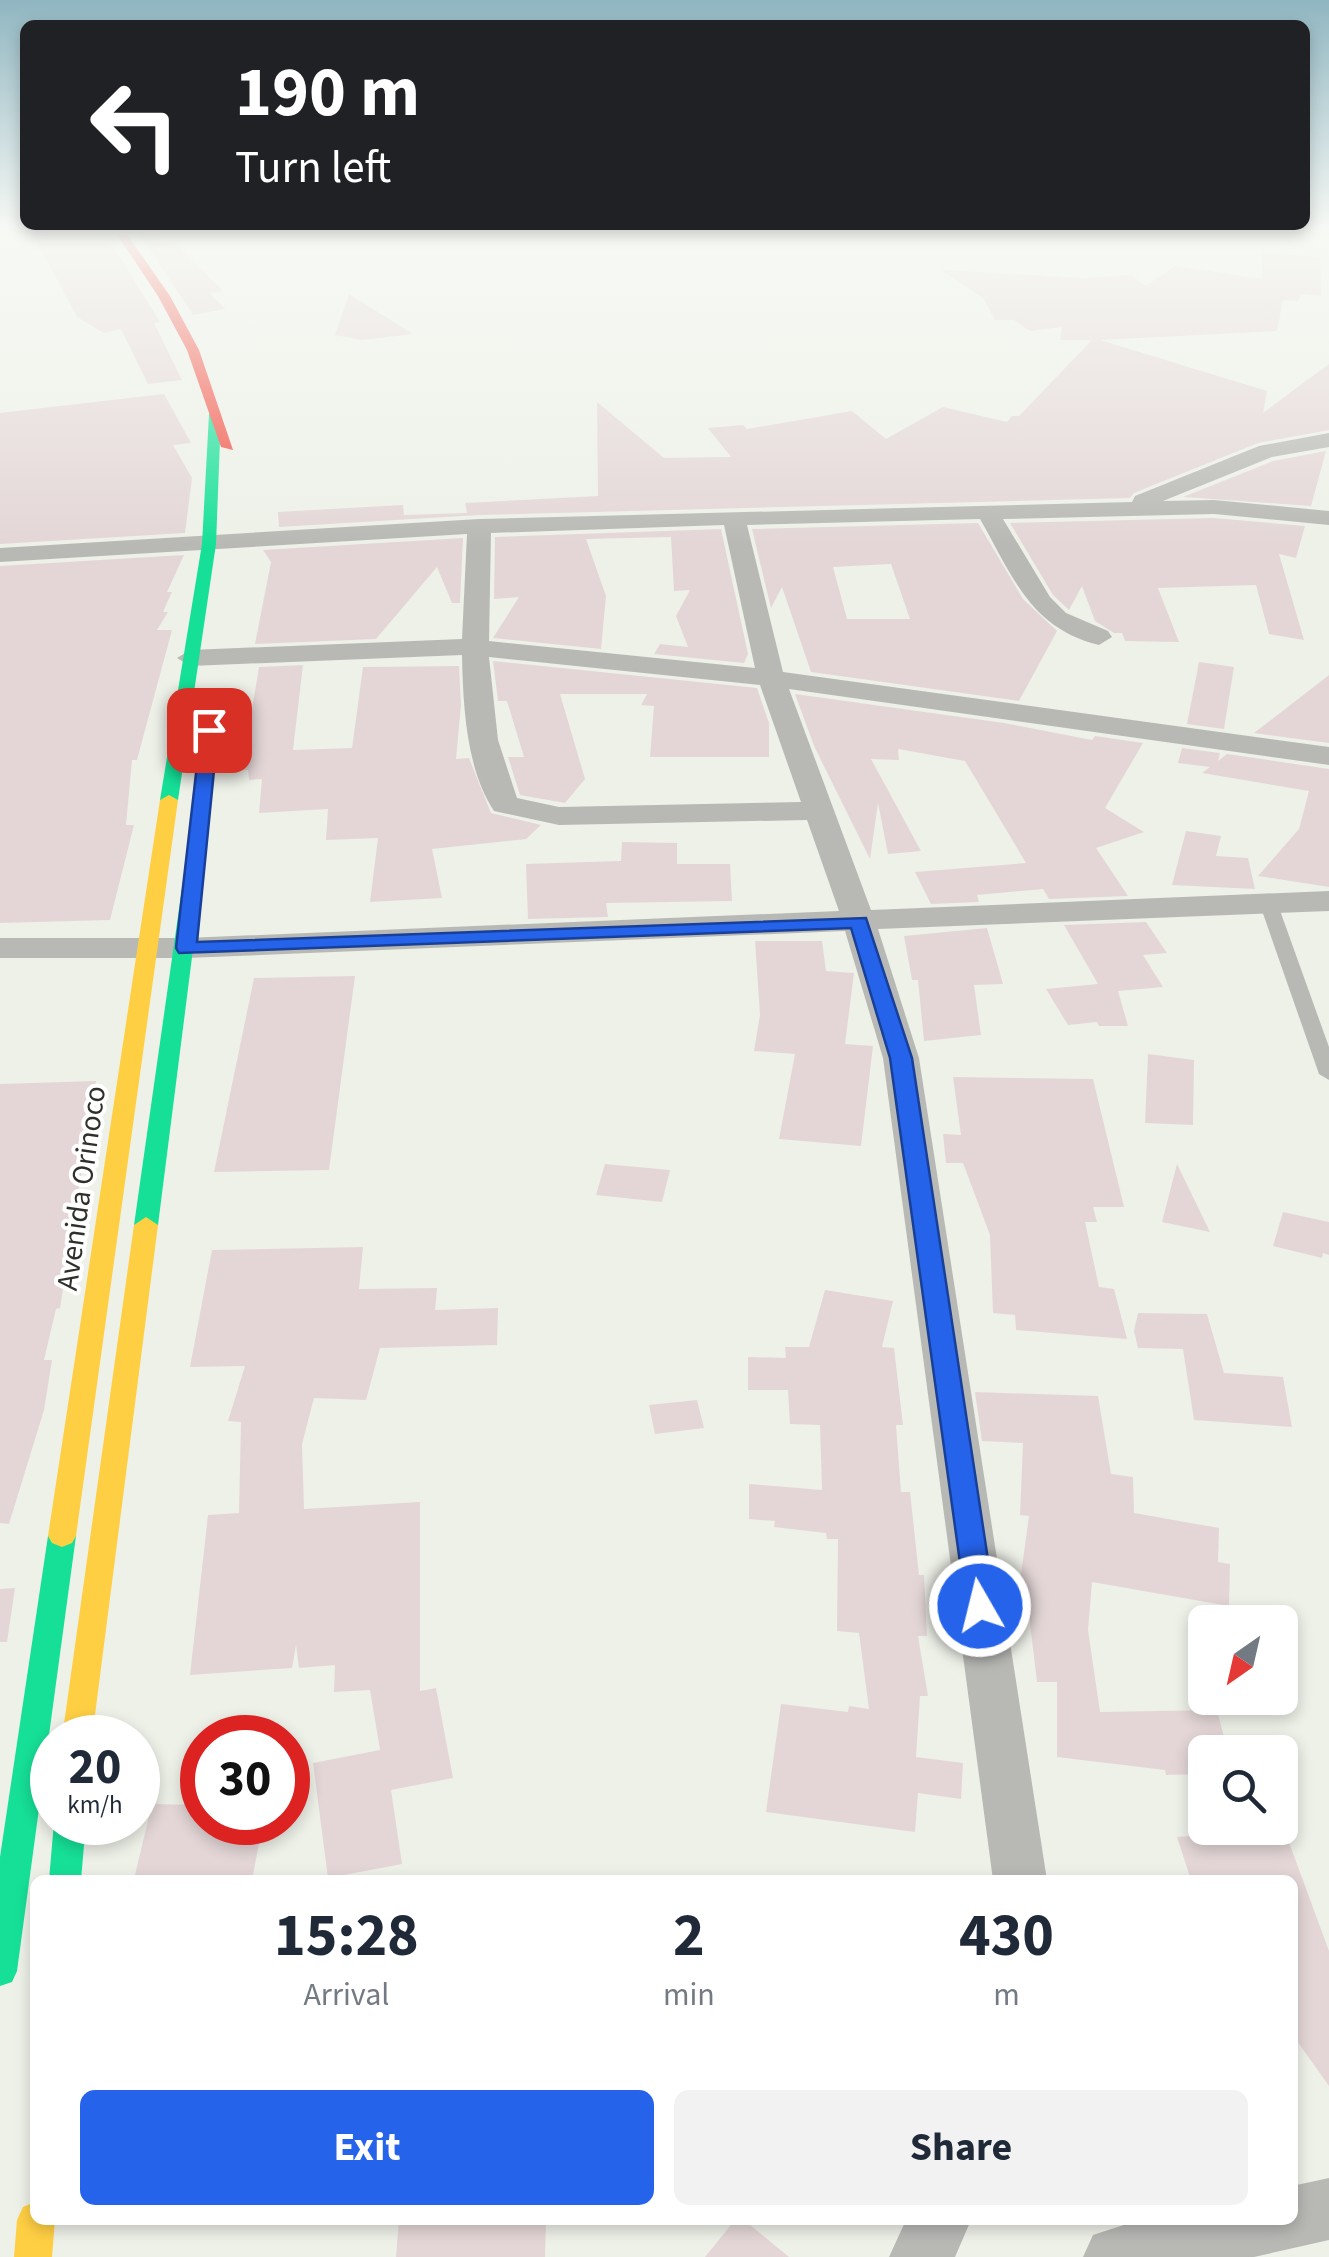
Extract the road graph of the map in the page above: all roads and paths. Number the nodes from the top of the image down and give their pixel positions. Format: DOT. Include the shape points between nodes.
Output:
graph roads {
  1 [pos="185,335"];
  2 [pos="215,414"];
  3 [pos="1329,440"];
  4 [pos="237,469"];
  5 [pos="236,510"];
  6 [pos="1123,510"];
  7 [pos="988,512"];
  8 [pos="734,518"];
  9 [pos="1329,518"];
  10 [pos="479,526"];
  11 [pos="209,544"];
  12 [pos="233,551"];
  13 [pos="0,554"];
  14 [pos="1100,637"];
  15 [pos="474,647"];
  16 [pos="210,657"];
  17 [pos="771,678"];
  18 [pos="1323,751"];
  19 [pos="818,810"];
  20 [pos="200,812"];
  21 [pos="1329,900"];
  22 [pos="1268,906"];
  23 [pos="859,922"];
  24 [pos="0,948"];
  25 [pos="145,948"];
  26 [pos="186,948"];
  27 [pos="1329,1074"];
  28 [pos="80,1715"];
  29 [pos="68,1845"];
  30 [pos="65,1875"];
  31 [pos="1019,1875"];
  32 [pos="0,1971"];
  33 [pos="1329,2209"];
  34 [pos="1298,2216"];
  35 [pos="36,2225"];
  36 [pos="937,2225"];
  37 [pos="1258,2225"];
  38 [pos="33,2257"];
  39 [pos="920,2257"];
  40 [pos="1115,2257"];
  1 -- 2 [label="main road, Avenida Orinoco"];
  2 -- 4 [label="main road, Avenida Orinoco"];
  2 -- 11 [label="main road, Avenida Orinoco"];
  3 -- 6 [label="street" via="1268,451"];
  5 -- 12 [label="main road"];
  6 -- 7 [label="street"];
  6 -- 9 [label="street" via="1214,508"];
  7 -- 8 [label="street"];
  7 -- 14 [label="street" via="1040,600 1058,618"];
  8 -- 10 [label="street"];
  8 -- 17 [label="street"];
  10 -- 12 [label="street"];
  10 -- 15 [label="street"];
  11 -- 12 [label="street"];
  11 -- 13 [label="street"];
  11 -- 16 [label="main road, Avenida Orinoco"];
  15 -- 16 [label="street"];
  15 -- 17 [label="street"];
  15 -- 19 [label="street" via="491,775 505,805 560,816"];
  16 -- 25 [label="main road, Avenida Orinoco"];
  17 -- 18 [label="street"];
  17 -- 19 [label="street"];
  19 -- 23 [label="street"];
  20 -- 26 [label="main road"];
  21 -- 22 [label="street"];
  22 -- 23 [label="street"];
  22 -- 27 [label="lane"];
  23 -- 26 [label="street"];
  23 -- 31 [label="street" via="901,1058"];
  24 -- 25 [label="street"];
  25 -- 26 [label="street"];
  25 -- 32 [label="main road, Avenida Orinoco"];
  26 -- 28 [label="main road"];
  29 -- 30 [label="main road"];
  33 -- 34 [label="street"];
  35 -- 38 [label="main road"];
  36 -- 39 [label="street"];
  37 -- 40 [label="street"];
}
